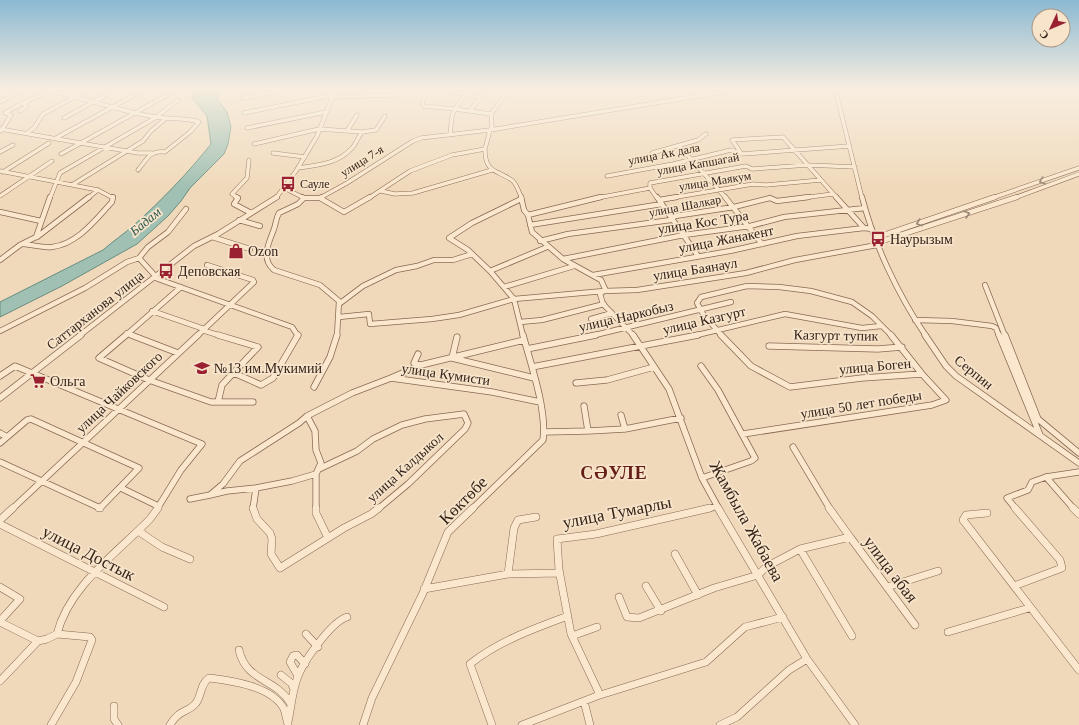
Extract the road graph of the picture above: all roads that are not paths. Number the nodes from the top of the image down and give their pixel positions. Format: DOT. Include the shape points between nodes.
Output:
graph roads {
  1 [pos="38,122"];
  2 [pos="85,122"];
  3 [pos="117,122"];
  4 [pos="148,122"];
  5 [pos="162,122"];
  6 [pos="199,122"];
  7 [pos="277,122"];
  8 [pos="322,122"];
  9 [pos="353,122"];
  10 [pos="381,122"];
  11 [pos="451,122"];
  12 [pos="492,122"];
  13 [pos="540,122"];
  14 [pos="844,122"];
  15 [pos="247,128"];
  16 [pos="319,129"];
  17 [pos="1,130"];
  18 [pos="490,130"];
  19 [pos="347,131"];
  20 [pos="362,132"];
  21 [pos="27,133"];
  22 [pos="450,134"];
  23 [pos="706,134"];
  24 [pos="56,138"];
  25 [pos="81,142"];
  26 [pos="49,143"];
  27 [pos="254,144"];
  28 [pos="13,145"];
  29 [pos="679,146"];
  30 [pos="850,146"];
  31 [pos="105,147"];
  32 [pos="485,149"];
  33 [pos="795,150"];
  34 [pos="127,151"];
  35 [pos="0,152"];
  36 [pos="152,153"];
  37 [pos="273,153"];
  38 [pos="652,153"];
  39 [pos="61,154"];
  40 [pos="742,154"];
  41 [pos="305,157"];
  42 [pos="249,160"];
  43 [pos="692,160"];
  44 [pos="52,161"];
  45 [pos="808,165"];
  46 [pos="855,167"];
  47 [pos="298,168"];
  48 [pos="1079,168"];
  49 [pos="138,170"];
  50 [pos="492,170"];
  51 [pos="1,172"];
  52 [pos="703,173"];
  53 [pos="1079,174"];
  54 [pos="29,176"];
  55 [pos="606,176"];
  56 [pos="821,180"];
  57 [pos="56,182"];
  58 [pos="72,185"];
  59 [pos="284,188"];
  60 [pos="650,188"];
  61 [pos="98,190"];
  62 [pos="381,190"];
  63 [pos="718,190"];
  64 [pos="833,194"];
  65 [pos="0,196"];
  66 [pos="320,198"];
  67 [pos="304,199"];
  68 [pos="522,199"];
  69 [pos="659,200"];
  70 [pos="662,204"];
  71 [pos="734,207"];
  72 [pos="866,208"];
  73 [pos="186,209"];
  74 [pos="847,209"];
  75 [pos="0,212"];
  76 [pos="251,213"];
  77 [pos="528,215"];
  78 [pos="673,219"];
  79 [pos="239,220"];
  80 [pos="41,221"];
  81 [pos="530,225"];
  82 [pos="260,226"];
  83 [pos="750,226"];
  84 [pos="864,228"];
  85 [pos="872,229"];
  86 [pos="684,235"];
  87 [pos="36,237"];
  88 [pos="212,237"];
  89 [pos="875,238"];
  90 [pos="540,241"];
  91 [pos="23,243"];
  92 [pos="762,244"];
  93 [pos="877,244"];
  94 [pos="547,247"];
  95 [pos="250,249"];
  96 [pos="472,254"];
  97 [pos="698,256"];
  98 [pos="139,258"];
  99 [pos="0,259"];
  100 [pos="562,259"];
  101 [pos="207,265"];
  102 [pos="574,266"];
  103 [pos="490,271"];
  104 [pos="593,275"];
  105 [pos="156,277"];
  106 [pos="985,285"];
  107 [pos="181,287"];
  108 [pos="504,287"];
  109 [pos="605,291"];
  110 [pos="514,299"];
  111 [pos="730,302"];
  112 [pos="230,304"];
  113 [pos="339,304"];
  114 [pos="604,304"];
  115 [pos="701,309"];
  116 [pos="152,311"];
  117 [pos="612,313"];
  118 [pos="339,317"];
  119 [pos="591,319"];
  120 [pos="915,320"];
  121 [pos="520,322"];
  122 [pos="882,326"];
  123 [pos="628,328"];
  124 [pos="203,330"];
  125 [pos="716,330"];
  126 [pos="0,331"];
  127 [pos="127,333"];
  128 [pos="457,337"];
  129 [pos="524,340"];
  130 [pos="642,346"];
  131 [pos="769,346"];
  132 [pos="902,347"];
  133 [pos="527,349"];
  134 [pos="178,353"];
  135 [pos="418,354"];
  136 [pos="452,358"];
  137 [pos="420,365"];
  138 [pos="701,366"];
  139 [pos="532,367"];
  140 [pos="654,367"];
  141 [pos="31,373"];
  142 [pos="234,373"];
  143 [pos="922,374"];
  144 [pos="0,376"];
  145 [pos="391,378"];
  146 [pos="534,378"];
  147 [pos="149,380"];
  148 [pos="576,383"];
  149 [pos="314,387"];
  150 [pos="0,398"];
  151 [pos="218,402"];
  152 [pos="254,402"];
  153 [pos="540,402"];
  154 [pos="584,406"];
  155 [pos="118,409"];
  156 [pos="621,415"];
  157 [pos="307,416"];
  158 [pos="681,418"];
  159 [pos="625,429"];
  160 [pos="588,431"];
  161 [pos="544,432"];
  162 [pos="0,433"];
  163 [pos="743,434"];
  164 [pos="1040,436"];
  165 [pos="7,437"];
  166 [pos="0,442"];
  167 [pos="82,443"];
  168 [pos="793,447"];
  169 [pos="1079,453"];
  170 [pos="0,462"];
  171 [pos="1079,463"];
  172 [pos="317,472"];
  173 [pos="1079,472"];
  174 [pos="702,478"];
  175 [pos="1046,478"];
  176 [pos="41,481"];
  177 [pos="223,484"];
  178 [pos="121,488"];
  179 [pos="256,488"];
  180 [pos="227,491"];
  181 [pos="210,495"];
  182 [pos="190,499"];
  183 [pos="158,506"];
  184 [pos="717,506"];
  185 [pos="987,513"];
  186 [pos="1079,514"];
  187 [pos="536,517"];
  188 [pos="0,520"];
  189 [pos="0,524"];
  190 [pos="138,531"];
  191 [pos="850,537"];
  192 [pos="328,538"];
  193 [pos="800,549"];
  194 [pos="675,554"];
  195 [pos="190,559"];
  196 [pos="938,571"];
  197 [pos="96,573"];
  198 [pos="508,574"];
  199 [pos="560,574"];
  200 [pos="758,575"];
  201 [pos="646,586"];
  202 [pos="1014,586"];
  203 [pos="0,587"];
  204 [pos="887,587"];
  205 [pos="424,589"];
  206 [pos="698,595"];
  207 [pos="619,597"];
  208 [pos="164,608"];
  209 [pos="1029,608"];
  210 [pos="661,611"];
  211 [pos="568,616"];
  212 [pos="348,617"];
  213 [pos="783,617"];
  214 [pos="0,621"];
  215 [pos="915,625"];
  216 [pos="597,627"];
  217 [pos="948,632"];
  218 [pos="57,634"];
  219 [pos="306,634"];
  220 [pos="572,636"];
  221 [pos="852,636"];
  222 [pos="38,641"];
  223 [pos="318,647"];
  224 [pos="239,650"];
  225 [pos="807,659"];
  226 [pos="305,664"];
  227 [pos="1079,670"];
  228 [pos="281,675"];
  229 [pos="298,676"];
  230 [pos="0,681"];
  231 [pos="294,689"];
  232 [pos="600,695"];
  233 [pos="584,701"];
  234 [pos="291,705"];
  235 [pos="114,706"];
  236 [pos="51,725"];
  237 [pos="118,725"];
  238 [pos="170,725"];
  239 [pos="288,725"];
  240 [pos="363,725"];
  241 [pos="492,725"];
  242 [pos="522,725"];
  243 [pos="590,725"];
  244 [pos="720,725"];
  245 [pos="855,725"];
  1 -- 21 [label="street"];
  2 -- 24 [label="street"];
  3 -- 25 [label="street"];
  4 -- 31 [label="street"];
  5 -- 34 [label="street" via="143,141"];
  6 -- 36 [label="street" via="165,152"];
  7 -- 15 [label="street"];
  8 -- 16 [label="street, Саттарханова улица"];
  9 -- 19 [label="street"];
  10 -- 20 [label="street" via="373,132"];
  11 -- 22 [label="street"];
  12 -- 18 [label="street"];
  13 -- 18 [label="street, улица 7-я"];
  14 -- 30 [label="street, Серпин"];
  16 -- 19 [label="street"];
  16 -- 27 [label="street"];
  16 -- 41 [label="street, Саттарханова улица"];
  17 -- 21 [label="street"];
  18 -- 22 [label="street, улица 7-я"];
  18 -- 32 [label="street"];
  19 -- 20 [label="street"];
  20 -- 47 [label="street" via="350,150 338,159"];
  21 -- 24 [label="street"];
  22 -- 66 [label="street, улица 7-я" via="413,141"];
  23 -- 29 [label="street" via="698,140"];
  24 -- 25 [label="street"];
  25 -- 31 [label="street"];
  25 -- 39 [label="street"];
  26 -- 51 [label="street"];
  28 -- 35 [label="street"];
  29 -- 38 [label="street"];
  29 -- 43 [label="street"];
  30 -- 33 [label="street, улица Ак дала"];
  30 -- 46 [label="street, Серпин"];
  31 -- 34 [label="street"];
  31 -- 57 [label="street" via="60,173"];
  32 -- 50 [label="street" via="485,160"];
  32 -- 62 [label="street" via="452,155 410,171"];
  33 -- 40 [label="street, улица Ак дала"];
  33 -- 40 [label="street" via="782,136 732,140"];
  33 -- 45 [label="street"];
  34 -- 36 [label="street"];
  34 -- 58 [label="street"];
  36 -- 49 [label="street"];
  37 -- 41 [label="street"];
  40 -- 43 [label="street, улица Ак дала" via="731,150"];
  41 -- 47 [label="street, Саттарханова улица"];
  42 -- 76 [label="street" via="247,178 232,194 238,197 234,204"];
  43 -- 52 [label="street"];
  43 -- 55 [label="street, улица Ак дала"];
  44 -- 54 [label="street"];
  45 -- 46 [label="street, улица Капшагай"];
  45 -- 52 [label="street, улица Капшагай" via="752,169 746,166"];
  45 -- 56 [label="street"];
  46 -- 72 [label="street, Серпин"];
  47 -- 59 [label="street, Саттарханова улица"];
  48 -- 89 [label="street, one-way"];
  50 -- 62 [label="street" via="413,193 395,194"];
  50 -- 68 [label="street" via="514,182"];
  51 -- 54 [label="street"];
  52 -- 60 [label="street, улица Капшагай" via="650,183"];
  52 -- 63 [label="street"];
  93 -- 53 [label="street, улица Баянаул, one-way" via="990,207"];
  54 -- 57 [label="street"];
  54 -- 65 [label="street"];
  56 -- 63 [label="street, улица Маякум" via="753,184"];
  56 -- 64 [label="street"];
  57 -- 58 [label="street"];
  57 -- 80 [label="street"];
  58 -- 61 [label="street"];
  59 -- 67 [label="street"];
  59 -- 76 [label="street, Саттарханова улица" via="273,200"];
  60 -- 69 [label="street"];
  60 -- 77 [label="street, улица Капшагай" via="613,194"];
  61 -- 87 [label="street"];
  61 -- 91 [label="street" via="112,197 112,202 76,236 57,246"];
  62 -- 66 [label="street" via="344,212"];
  63 -- 69 [label="street, улица Маякум"];
  63 -- 71 [label="street"];
  64 -- 71 [label="street, улица Шалкар" via="777,200 770,198"];
  64 -- 74 [label="street"];
  66 -- 67 [label="street"];
  67 -- 113 [label="street" via="276,217 268,242 266,262 278,272 317,283"];
  68 -- 77 [label="street"];
  68 -- 96 [label="street" via="472,223 449,238"];
  69 -- 70 [label="street"];
  70 -- 78 [label="street"];
  70 -- 81 [label="street, улица Маякум"];
  71 -- 78 [label="street, улица Шалкар" via="675,216"];
  71 -- 83 [label="street"];
  72 -- 74 [label="street, улица Кос Тура"];
  72 -- 85 [label="street, Серпин"];
  73 -- 98 [label="street" via="167,233"];
  74 -- 83 [label="street, улица Кос Тура" via="784,217"];
  74 -- 84 [label="street"];
  75 -- 80 [label="street"];
  76 -- 79 [label="street, Саттарханова улица"];
  77 -- 81 [label="street"];
  78 -- 86 [label="street"];
  78 -- 90 [label="street, улица Шалкар" via="568,234"];
  79 -- 82 [label="street"];
  79 -- 88 [label="street, Саттарханова улица"];
  80 -- 87 [label="street"];
  81 -- 90 [label="street" via="532,232"];
  83 -- 86 [label="street, улица Кос Тура"];
  83 -- 92 [label="street"];
  84 -- 85 [label="street, улица Жанакент"];
  84 -- 92 [label="street, улица Жанакент" via="797,236"];
  85 -- 89 [label="street, Серпин"];
  86 -- 97 [label="street"];
  86 -- 100 [label="street, улица Кос Тура"];
  87 -- 91 [label="street"];
  88 -- 95 [label="street"];
  88 -- 105 [label="street, Саттарханова улица" via="194,246"];
  89 -- 93 [label="street, Серпин"];
  90 -- 94 [label="street"];
  91 -- 99 [label="street"];
  92 -- 97 [label="street, улица Жанакент"];
  93 -- 109 [label="street, улица Баянаул" via="795,260 746,273 637,290"];
  93 -- 120 [label="street, Серпин"];
  94 -- 100 [label="street"];
  94 -- 103 [label="street"];
  96 -- 103 [label="street"];
  96 -- 113 [label="street" via="396,270 363,286"];
  97 -- 104 [label="street, улица Жанакент"];
  98 -- 105 [label="street"];
  98 -- 126 [label="street"];
  100 -- 102 [label="street"];
  101 -- 112 [label="street, улица Чайковского" via="253,280 254,282"];
  102 -- 104 [label="street"];
  102 -- 108 [label="street"];
  103 -- 108 [label="street"];
  104 -- 109 [label="street" via="602,280"];
  105 -- 107 [label="street"];
  105 -- 141 [label="street, Саттарханова улица"];
  106 -- 169 [label="street" via="1038,419"];
  107 -- 112 [label="street"];
  107 -- 116 [label="street"];
  108 -- 110 [label="street"];
  109 -- 110 [label="street, улица Баянаул"];
  109 -- 114 [label="street" via="600,294"];
  110 -- 118 [label="street, улица Баянаул" via="459,315 432,319 370,324 369,314"];
  110 -- 121 [label="street"];
  111 -- 115 [label="street, улица Наркобыз"];
  112 -- 124 [label="street, улица Чайковского"];
  112 -- 142 [label="street" via="292,327 298,335 273,378 260,386"];
  113 -- 118 [label="street"];
  114 -- 117 [label="street, Жамбыла Жабаева"];
  114 -- 121 [label="street" via="542,320"];
  115 -- 122 [label="street, улица Боген" via="697,303 701,297 747,286 778,286 814,291 852,302 873,316"];
  115 -- 123 [label="street, улица Наркобыз"];
  115 -- 125 [label="street, улица Боген"];
  116 -- 124 [label="street"];
  116 -- 127 [label="street"];
  117 -- 119 [label="street"];
  117 -- 123 [label="street, Жамбыла Жабаева"];
  118 -- 149 [label="street" via="340,324 330,359"];
  120 -- 164 [label="street, Серпин" via="946,366 956,376"];
  120 -- 164 [label="street" via="952,321 996,328"];
  121 -- 129 [label="street"];
  122 -- 125 [label="street, улица Казгурт" via="862,328 785,314"];
  122 -- 132 [label="street, улица Боген"];
  123 -- 130 [label="street, Жамбыла Жабаева"];
  123 -- 133 [label="street, улица Наркобыз"];
  124 -- 134 [label="street, улица Чайковского"];
  124 -- 142 [label="street" via="258,347"];
  125 -- 130 [label="street, улица Казгурт"];
  125 -- 143 [label="street, улица Боген" via="751,366 790,387"];
  127 -- 134 [label="street"];
  127 -- 147 [label="street" via="99,358"];
  128 -- 136 [label="street"];
  129 -- 133 [label="street"];
  129 -- 136 [label="street"];
  130 -- 139 [label="street, улица Казгурт"];
  130 -- 140 [label="street, Жамбыла Жабаева"];
  131 -- 132 [label="street, Казгурт тупик" via="878,349"];
  132 -- 143 [label="street, улица Боген"];
  133 -- 139 [label="street"];
  134 -- 147 [label="street, улица Чайковского"];
  135 -- 137 [label="street" via="414,363"];
  136 -- 137 [label="street"];
  136 -- 146 [label="street"];
  137 -- 145 [label="street"];
  138 -- 163 [label="street"];
  139 -- 146 [label="street"];
  140 -- 148 [label="street" via="607,380"];
  140 -- 158 [label="street, Жамбыла Жабаева" via="669,389"];
  141 -- 144 [label="street" via="15,366"];
  141 -- 150 [label="street, Саттарханова улица"];
  141 -- 155 [label="street"];
  142 -- 151 [label="street" via="222,385"];
  143 -- 163 [label="street, улица 50 лет победы" via="946,400 932,405"];
  145 -- 153 [label="street, улица Кумисти" via="492,392"];
  145 -- 157 [label="street, улица Кумисти" via="352,393"];
  146 -- 153 [label="street"];
  147 -- 151 [label="street" via="211,402"];
  147 -- 155 [label="street, улица Чайковского"];
  151 -- 152 [label="street"];
  153 -- 161 [label="street"];
  154 -- 160 [label="street"];
  155 -- 167 [label="street, улица Чайковского"];
  155 -- 183 [label="street" via="202,444 181,470"];
  156 -- 159 [label="street"];
  157 -- 172 [label="street" via="315,431 316,450 321,463"];
  157 -- 177 [label="street, улица Кумисти" via="300,424 240,461"];
  158 -- 159 [label="street"];
  158 -- 174 [label="street, Жамбыла Жабаева"];
  159 -- 160 [label="street"];
  160 -- 161 [label="street"];
  161 -- 205 [label="street, Көктөбе" via="543,440 448,532"];
  162 -- 165 [label="street"];
  163 -- 174 [label="street" via="754,458"];
  164 -- 171 [label="street, Серпин"];
  165 -- 166 [label="street"];
  165 -- 167 [label="street" via="31,419"];
  167 -- 176 [label="street, улица Чайковского"];
  167 -- 178 [label="street" via="138,466 138,470"];
  168 -- 191 [label="street"];
  170 -- 176 [label="street"];
  172 -- 179 [label="street" via="292,481"];
  172 -- 192 [label="street" via="316,513"];
  172 -- 192 [label="street, улица Калдыкол" via="402,425 464,414 468,423 465,429 390,499 371,514"];
  173 -- 175 [label="street"];
  174 -- 184 [label="street, Жамбыла Жабаева"];
  175 -- 186 [label="street"];
  175 -- 202 [label="street" via="1032,482 1028,490 1007,498 1060,560 1062,568"];
  176 -- 178 [label="street" via="100,508"];
  176 -- 188 [label="street, улица Чайковского"];
  177 -- 180 [label="street"];
  177 -- 181 [label="street, улица Кумисти"];
  178 -- 183 [label="street"];
  179 -- 180 [label="street"];
  179 -- 192 [label="street, улица Калдыкол" via="252,500 257,519 271,534 272,557 280,568"];
  180 -- 181 [label="street"];
  181 -- 182 [label="street"];
  183 -- 190 [label="street" via="151,518"];
  184 -- 199 [label="street, улица Тумарлы" via="596,534 556,539"];
  184 -- 200 [label="street, Жамбыла Жабаева"];
  185 -- 202 [label="street" via="966,515 962,520"];
  187 -- 198 [label="street" via="518,520 514,528"];
  189 -- 197 [label="street, улица Достык"];
  190 -- 195 [label="street" via="162,547"];
  190 -- 197 [label="street"];
  191 -- 193 [label="street, улица абая"];
  191 -- 204 [label="street, улица абая"];
  193 -- 200 [label="street, улица абая" via="766,567"];
  193 -- 221 [label="street"];
  194 -- 206 [label="street"];
  196 -- 204 [label="street"];
  197 -- 208 [label="street, улица Достык"];
  197 -- 218 [label="street" via="65,610"];
  198 -- 199 [label="street"];
  198 -- 205 [label="street"];
  199 -- 211 [label="street, улица Тумарлы"];
  200 -- 206 [label="street"];
  200 -- 213 [label="street, Жамбыла Жабаева"];
  201 -- 210 [label="street"];
  202 -- 209 [label="street"];
  203 -- 214 [label="street" via="20,599"];
  204 -- 215 [label="street, улица абая"];
  205 -- 240 [label="street, Көктөбе" via="372,698"];
  206 -- 210 [label="street"];
  207 -- 210 [label="street" via="627,617 639,618"];
  209 -- 217 [label="street"];
  209 -- 227 [label="street"];
  211 -- 220 [label="street, улица Тумарлы"];
  211 -- 241 [label="street" via="521,634 480,655 470,664"];
  212 -- 223 [label="street" via="337,622"];
  213 -- 225 [label="street, Жамбыла Жабаева"];
  213 -- 232 [label="street" via="745,627 706,662"];
  214 -- 222 [label="street"];
  216 -- 220 [label="street"];
  218 -- 222 [label="street"];
  218 -- 236 [label="street" via="90,637 92,640 76,682"];
  219 -- 223 [label="street"];
  220 -- 232 [label="street, улица Тумарлы"];
  222 -- 230 [label="street"];
  223 -- 226 [label="street"];
  224 -- 234 [label="street" via="239,658 251,673 286,694"];
  225 -- 244 [label="street" via="789,670 737,717"];
  225 -- 245 [label="street, Жамбыла Жабаева"];
  226 -- 229 [label="street"];
  226 -- 229 [label="street" via="297,655 293,656 290,662"];
  228 -- 231 [label="street"];
  229 -- 231 [label="street"];
  231 -- 234 [label="street"];
  232 -- 233 [label="street"];
  233 -- 242 [label="street"];
  233 -- 243 [label="street"];
  234 -- 239 [label="street"];
  235 -- 237 [label="street" via="114,719"];
  238 -- 239 [label="street" via="180,712 197,702 205,681 209,678 241,684 271,696 284,709"];
}
